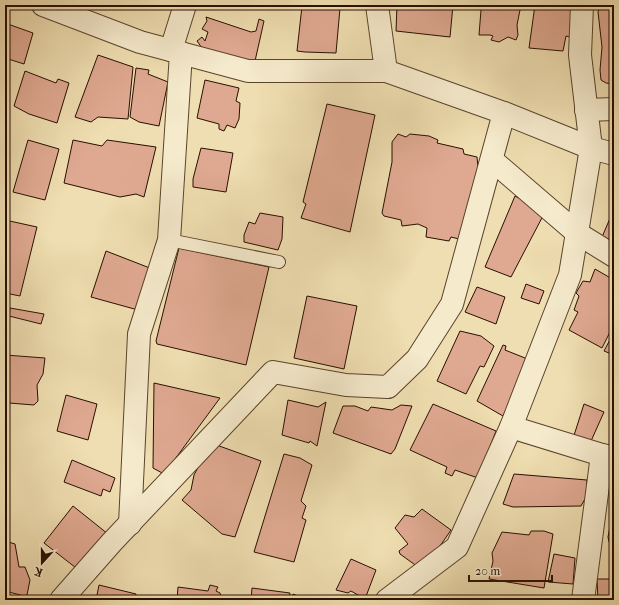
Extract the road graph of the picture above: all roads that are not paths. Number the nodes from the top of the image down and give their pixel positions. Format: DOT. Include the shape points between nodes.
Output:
graph roads {
  1 [pos="43,5"];
  2 [pos="184,5"];
  3 [pos="377,5"];
  4 [pos="582,5"];
  5 [pos="176,52"];
  6 [pos="386,71"];
  7 [pos="614,109"];
  8 [pos="586,110"];
  9 [pos="504,113"];
  10 [pos="591,148"];
  11 [pos="614,154"];
  12 [pos="492,160"];
  13 [pos="577,233"];
  14 [pos="168,240"];
  15 [pos="614,256"];
  16 [pos="278,262"];
  17 [pos="511,427"];
  18 [pos="608,456"];
  19 [pos="130,524"];
  20 [pos="61,600"];
  21 [pos="387,600"];
  22 [pos="583,600"];
  1 -- 5 [label="street" via="140,42"];
  2 -- 5 [label="street"];
  3 -- 6 [label="street"];
  4 -- 8 [label="street" via="580,56"];
  5 -- 6 [label="street" via="248,71"];
  5 -- 14 [label="street"];
  6 -- 9 [label="street"];
  7 -- 8 [label="street"];
  8 -- 10 [label="street"];
  9 -- 10 [label="street"];
  9 -- 12 [label="street"];
  10 -- 11 [label="street"];
  10 -- 13 [label="street"];
  12 -- 13 [label="street"];
  12 -- 19 [label="street" via="452,304 417,359 388,387 346,385 273,372"];
  13 -- 15 [label="street"];
  13 -- 17 [label="street" via="570,275"];
  14 -- 16 [label="lane"];
  14 -- 19 [label="street" via="139,334"];
  17 -- 18 [label="street"];
  17 -- 21 [label="street" via="457,547"];
  18 -- 22 [label="street"];
  19 -- 20 [label="street"];
}
